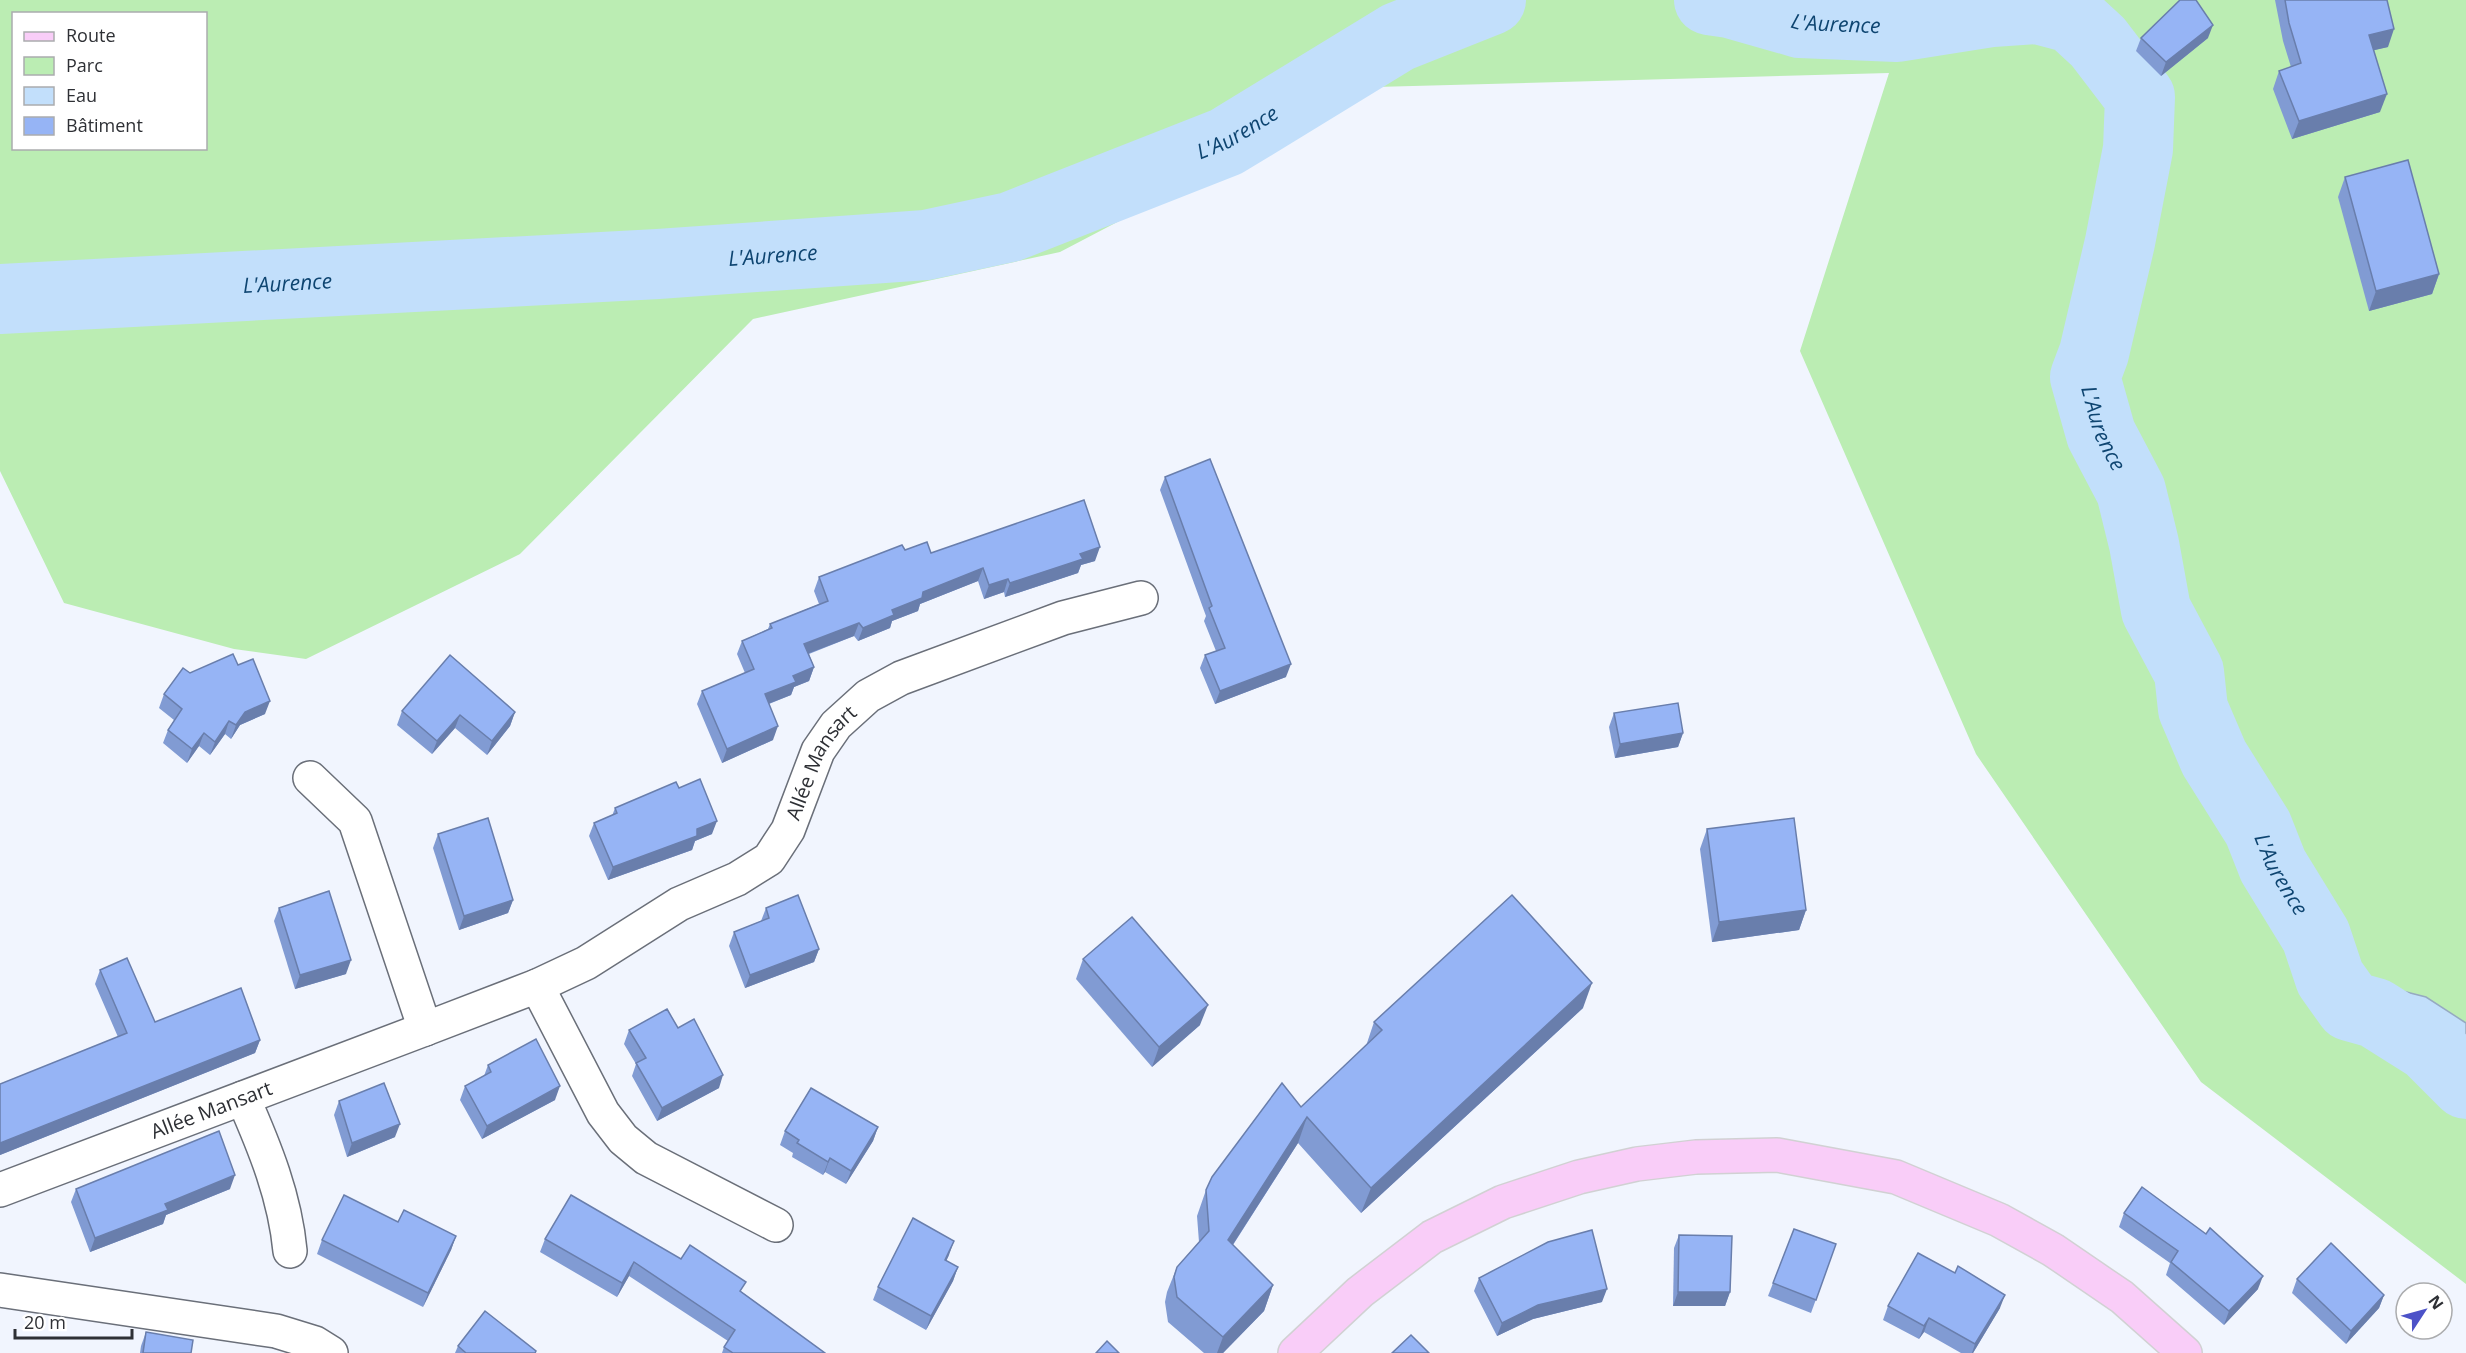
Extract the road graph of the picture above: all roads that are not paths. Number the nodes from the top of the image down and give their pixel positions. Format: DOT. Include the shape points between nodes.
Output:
graph roads {
  1 [pos="1141,598"];
  2 [pos="310,778"];
  3 [pos="537,986"];
  4 [pos="425,1029"];
  5 [pos="243,1098"];
  6 [pos="0,1190"];
  7 [pos="777,1225"];
  8 [pos="290,1251"];
  9 [pos="0,1290"];
  10 [pos="331,1353"];
  11 [pos="1295,1353"];
  12 [pos="2185,1353"];
  1 -- 3 [label="street, Allée Mansart" via="1053,622 901,678 868,696 836,725 818,752 788,830 769,859 737,879 679,904 586,963"];
  2 -- 4 [label="street" via="355,821"];
  3 -- 4 [label="street, Allée Mansart"];
  3 -- 7 [label="street" via="603,1113 623,1139 646,1158"];
  4 -- 5 [label="street, Allée Mansart"];
  5 -- 6 [label="street, Allée Mansart"];
  5 -- 8 [label="street" via="279,1190"];
  9 -- 10 [label="street" via="276,1331 315,1343"];
  11 -- 12 [label="main road" via="1360,1292 1432,1237 1503,1202 1579,1177 1638,1164 1696,1157 1777,1155 1896,1177 1999,1220 2053,1250 2122,1297"];
}
